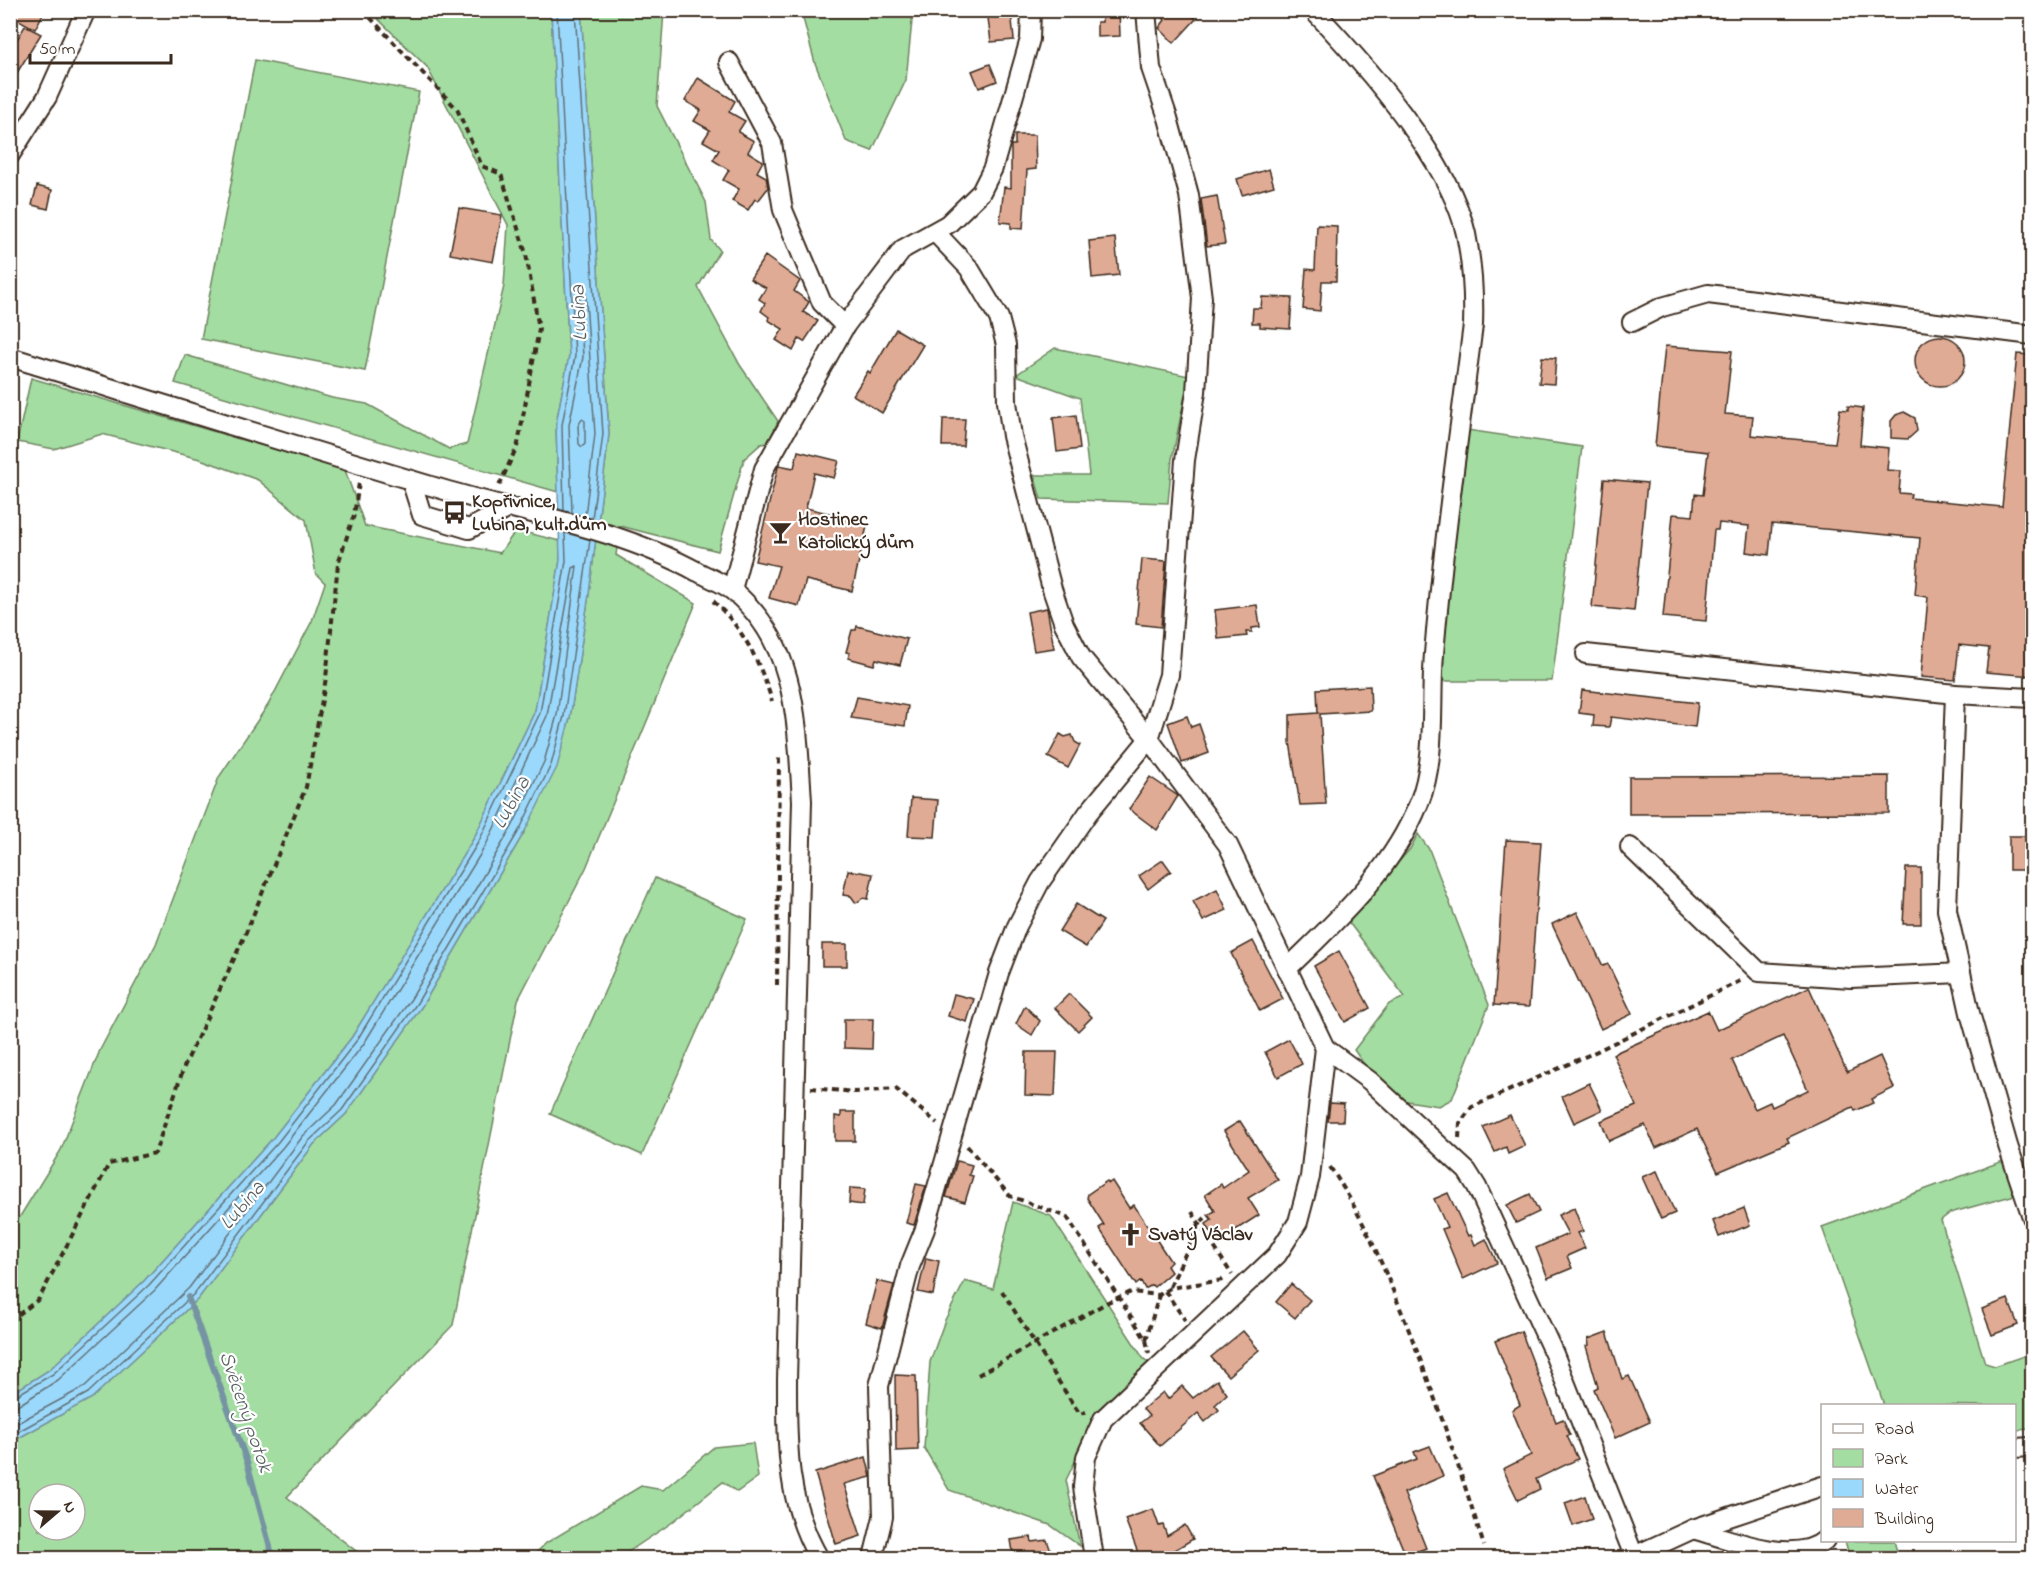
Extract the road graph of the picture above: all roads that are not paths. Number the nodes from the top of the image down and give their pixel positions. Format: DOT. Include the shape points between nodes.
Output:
graph roads {
  1 [pos="86,10"];
  2 [pos="1031,10"];
  3 [pos="1146,10"];
  4 [pos="1313,10"];
  5 [pos="729,62"];
  6 [pos="10,155"];
  7 [pos="935,232"];
  8 [pos="1632,322"];
  9 [pos="845,326"];
  10 [pos="2032,335"];
  11 [pos="10,357"];
  12 [pos="411,480"];
  13 [pos="508,508"];
  14 [pos="732,590"];
  15 [pos="1586,654"];
  16 [pos="1955,694"];
  17 [pos="2032,698"];
  18 [pos="1149,739"];
  19 [pos="1630,847"];
  20 [pos="1287,969"];
  21 [pos="1961,973"];
  22 [pos="1325,1048"];
  23 [pos="2032,1217"];
  24 [pos="2032,1447"];
  25 [pos="2016,1448"];
  26 [pos="1821,1488"];
  27 [pos="1693,1529"];
  28 [pos="1822,1542"];
  29 [pos="1632,1557"];
  30 [pos="819,1558"];
  31 [pos="873,1558"];
  32 [pos="1094,1558"];
  1 -- 6 [label="street" via="47,97"];
  2 -- 7 [label="street" via="1030,39 993,168 981,192"];
  3 -- 18 [label="street" via="1150,68 1189,195 1202,298 1169,675"];
  4 -- 20 [label="street" via="1345,43 1398,111 1424,147 1457,206 1471,269 1473,325 1442,567 1426,785 1407,829 1374,880"];
  5 -- 9 [label="street" via="772,142 783,210 822,303"];
  7 -- 9 [label="street" via="903,249"];
  7 -- 18 [label="street" via="969,268 999,318 1006,345 1012,436 1064,624 1081,657"];
  8 -- 10 [label="street" via="1662,307 1708,294"];
  9 -- 14 [label="street" via="764,469"];
  11 -- 12 [label="street"];
  12 -- 13 [label="street"];
  12 -- 13 [label="street" via="422,515 469,529"];
  13 -- 14 [label="street" via="605,534 680,562"];
  14 -- 30 [label="street" via="759,620 779,653 791,684 797,720 802,801 788,1461 799,1519"];
  15 -- 16 [label="street"];
  16 -- 17 [label="street"];
  16 -- 21 [label="street" via="1947,910"];
  18 -- 20 [label="street" via="1228,845"];
  18 -- 31 [label="street" via="1088,813 1040,882 1006,955 925,1229 909,1266 879,1386 883,1517"];
  19 -- 21 [label="street" via="1759,972 1851,978"];
  20 -- 22 [label="street"];
  21 -- 23 [label="street" via="2008,1146"];
  22 -- 29 [label="street" via="1370,1081 1467,1171 1477,1187 1554,1354"];
  22 -- 32 [label="street" via="1307,1197 1292,1234 1277,1255 1103,1419 1086,1457 1083,1487"];
  24 -- 25 [label="street"];
  26 -- 27 [label="street"];
  27 -- 28 [label="street" via="1756,1547 1795,1552 1809,1550"];
  27 -- 29 [label="street"];
}
